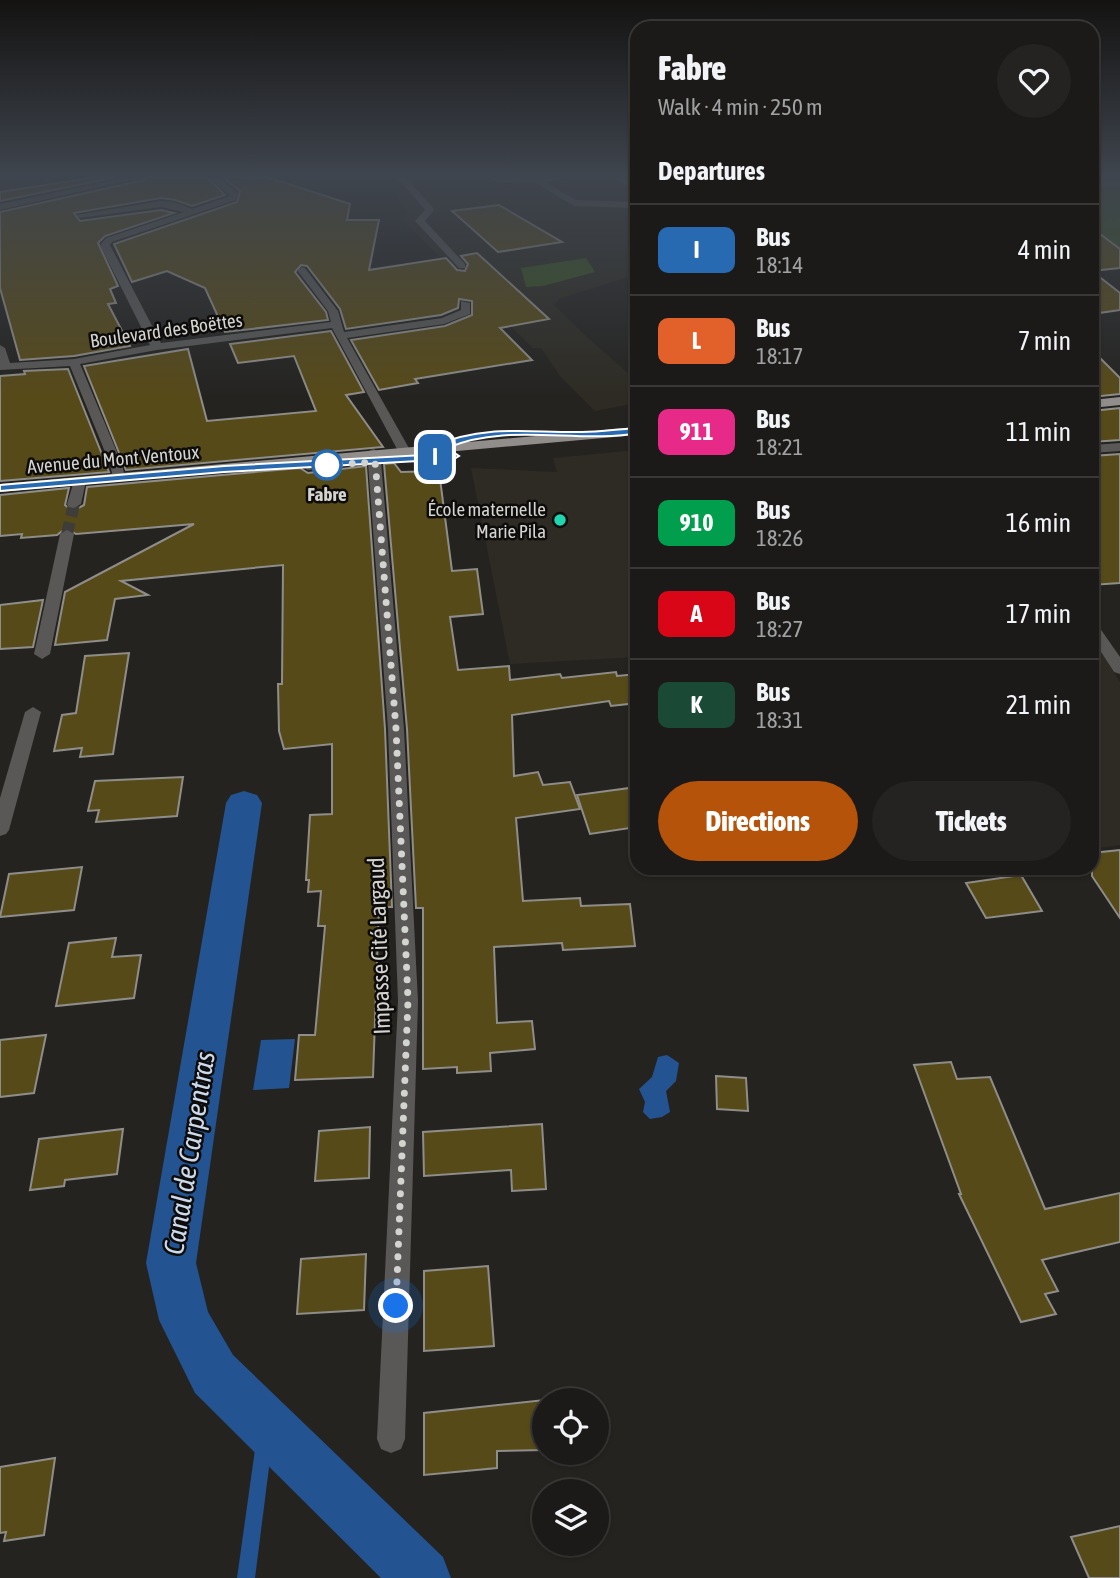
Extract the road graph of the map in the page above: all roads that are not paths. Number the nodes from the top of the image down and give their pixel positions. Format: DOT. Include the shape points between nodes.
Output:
graph roads {
  1 [pos="109,251"];
  2 [pos="448,251"];
  3 [pos="462,266"];
  4 [pos="302,270"];
  5 [pos="465,303"];
  6 [pos="337,324"];
  7 [pos="340,336"];
  8 [pos="157,347"];
  9 [pos="0,348"];
  10 [pos="74,362"];
  11 [pos="2,367"];
  12 [pos="1120,401"];
  13 [pos="1099,403"];
  14 [pos="630,432"];
  15 [pos="630,442"];
  16 [pos="1120,447"];
  17 [pos="1099,448"];
  18 [pos="404,450"];
  19 [pos="374,458"];
  20 [pos="229,469"];
  21 [pos="119,478"];
  22 [pos="80,481"];
  23 [pos="0,488"];
  24 [pos="74,504"];
  25 [pos="67,534"];
  26 [pos="1099,638"];
  27 [pos="42,654"];
  28 [pos="1120,669"];
  29 [pos="33,712"];
  30 [pos="0,830"];
  31 [pos="391,1439"];
  1 -- 8 [label="street"];
  2 -- 3 [label="street"];
  4 -- 6 [label="street" via="333,311"];
  5 -- 7 [label="street" via="466,312 444,321"];
  6 -- 7 [label="street"];
  6 -- 8 [label="street, Boulevard des Boëttes"];
  7 -- 18 [label="street"];
  8 -- 10 [label="street, Boulevard des Boëttes"];
  9 -- 11 [label="street"];
  10 -- 11 [label="street, Boulevard des Boëttes"];
  10 -- 21 [label="street"];
  12 -- 13 [label="main road"];
  14 -- 18 [label="main road"];
  15 -- 19 [label="main road, Avenue du Mont Ventoux"];
  16 -- 17 [label="street"];
  18 -- 19 [label="street"];
  19 -- 20 [label="main road, Avenue du Mont Ventoux"];
  19 -- 20 [label="main road, Avenue du Mont Ventoux"];
  19 -- 31 [label="street, Impasse Cité Largaud" via="396,729 408,1000"];
  20 -- 21 [label="main road, Avenue du Mont Ventoux"];
  21 -- 22 [label="main road, Avenue du Mont Ventoux"];
  22 -- 23 [label="main road, Avenue du Mont Ventoux"];
  22 -- 24 [label="street"];
  25 -- 27 [label="street"];
  26 -- 28 [label="street"];
  29 -- 30 [label="street"];
}
